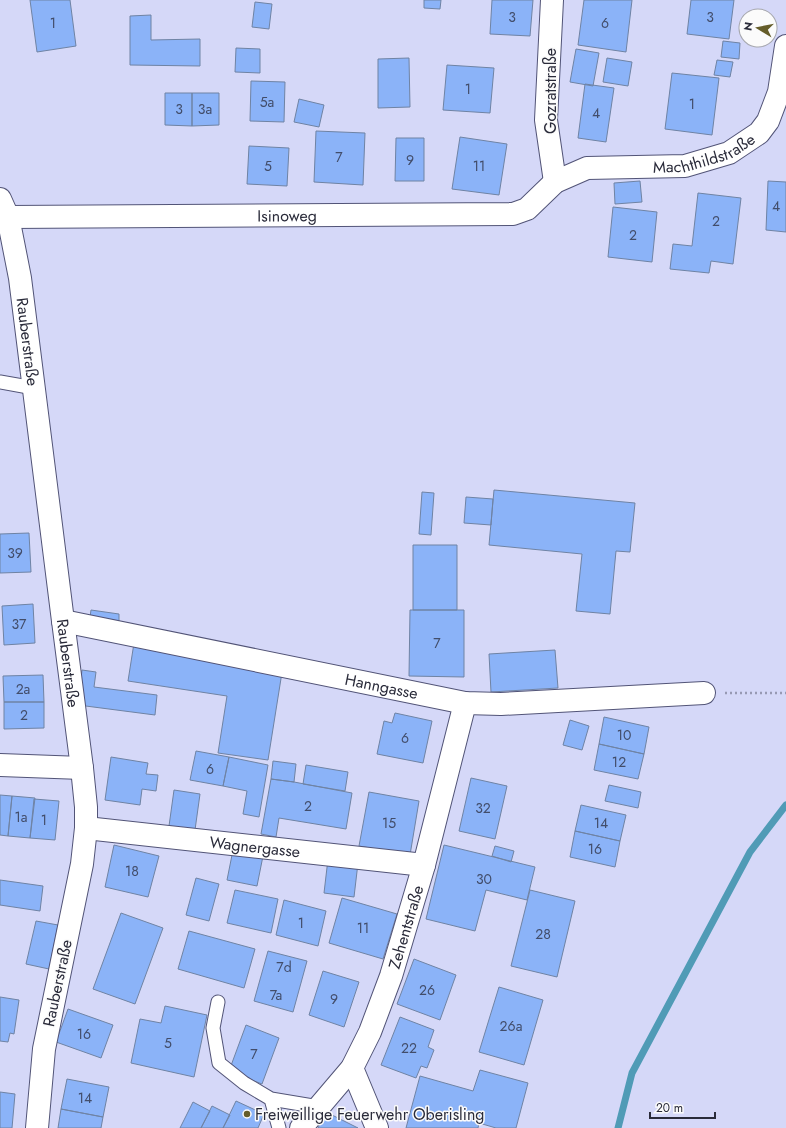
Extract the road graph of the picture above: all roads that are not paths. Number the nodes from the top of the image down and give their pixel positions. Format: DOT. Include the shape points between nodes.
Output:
graph roads {
  1 [pos="552,0"];
  2 [pos="786,46"];
  3 [pos="555,182"];
  4 [pos="4,208"];
  5 [pos="0,382"];
  6 [pos="34,388"];
  7 [pos="63,621"];
  8 [pos="704,693"];
  9 [pos="465,703"];
  10 [pos="0,765"];
  11 [pos="82,768"];
  12 [pos="86,828"];
  13 [pos="424,866"];
  14 [pos="218,1002"];
  15 [pos="352,1068"];
  16 [pos="271,1099"];
  17 [pos="319,1107"];
  18 [pos="37,1128"];
  19 [pos="279,1128"];
  20 [pos="301,1128"];
  21 [pos="377,1128"];
  1 -- 3 [label="street, Gozratstraße" via="546,120"];
  2 -- 3 [label="street, Machthildstraße" via="779,92 768,121 759,133 729,153 685,166 587,168"];
  3 -- 4 [label="street, Isinoweg" via="527,209 513,214"];
  4 -- 6 [label="street, Rauberstraße" via="20,278"];
  5 -- 6 [label="lane"];
  6 -- 7 [label="street, Rauberstraße"];
  7 -- 9 [label="street, Hanngasse"];
  7 -- 11 [label="street, Rauberstraße"];
  8 -- 9 [label="street, Hanngasse" via="501,704"];
  9 -- 13 [label="street, Zehentstraße"];
  10 -- 11 [label="street"];
  11 -- 12 [label="street, Rauberstraße"];
  12 -- 13 [label="street, Wagnergasse"];
  12 -- 18 [label="street, Rauberstraße" via="82,864 44,1049"];
  13 -- 15 [label="street, Zehentstraße" via="391,976 370,1032"];
  14 -- 16 [label="lane" via="213,1028 219,1063 244,1083"];
  15 -- 17 [label="street, Zehentstraße"];
  15 -- 21 [label="street"];
  16 -- 17 [label="lane"];
  16 -- 19 [label="lane"];
  17 -- 20 [label="street, Zehentstraße"];
}
